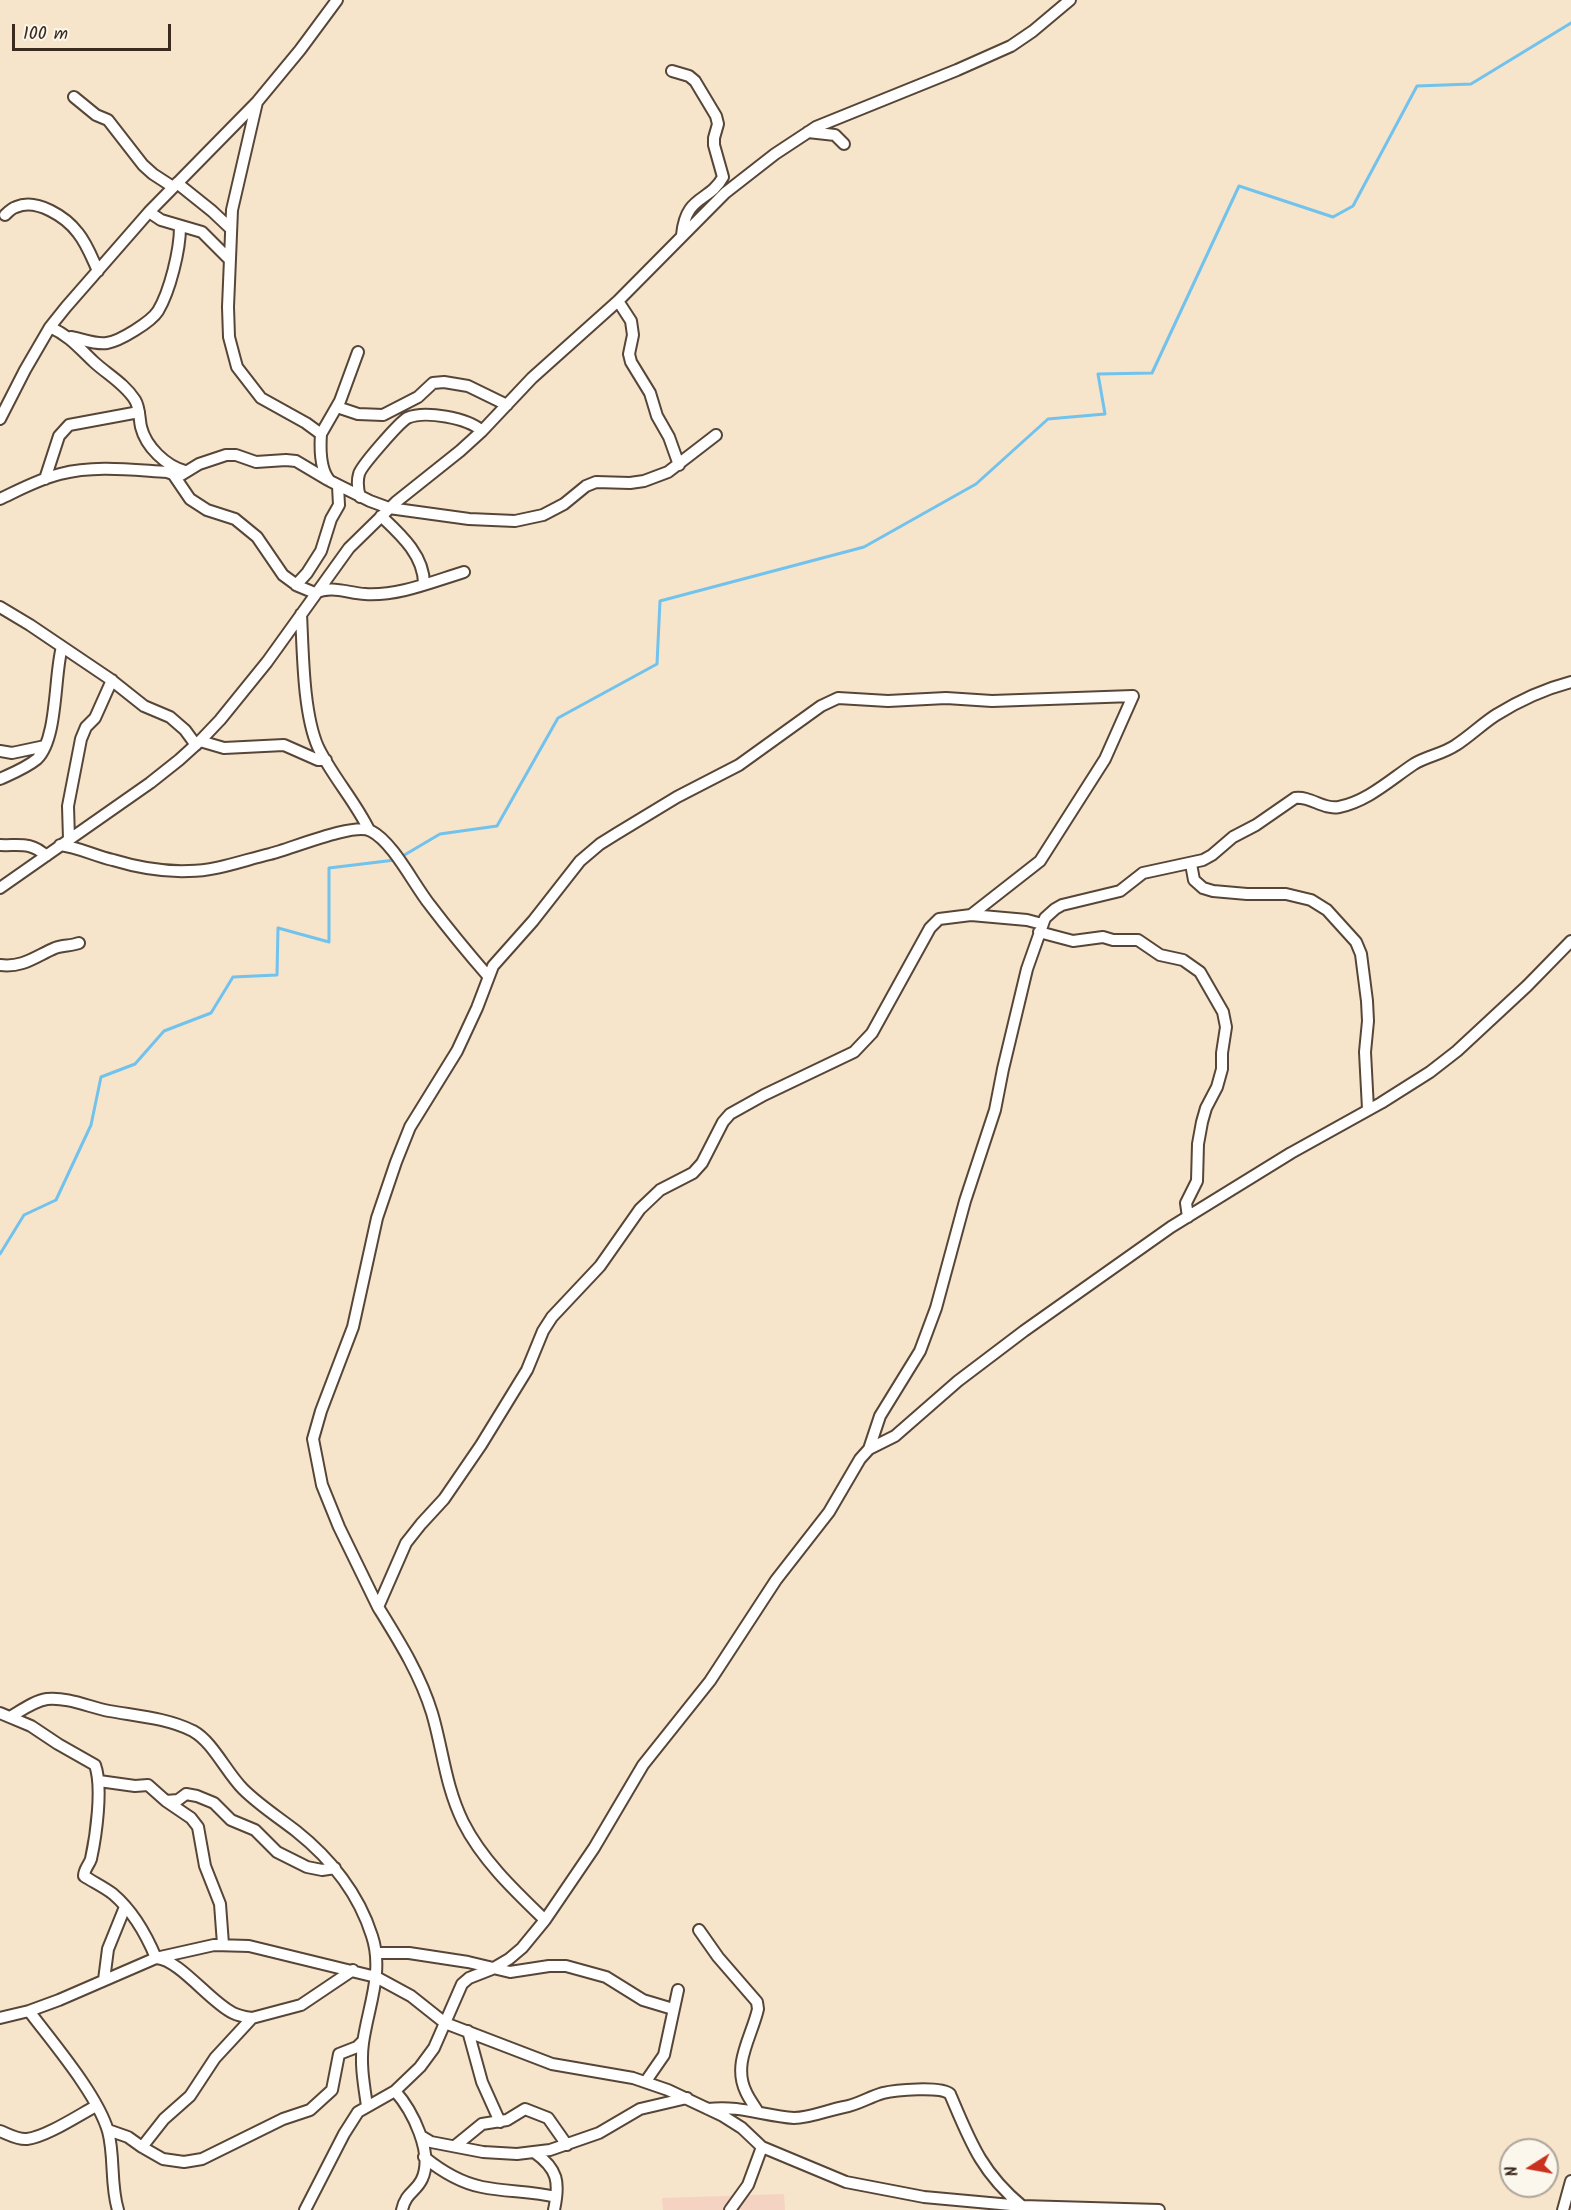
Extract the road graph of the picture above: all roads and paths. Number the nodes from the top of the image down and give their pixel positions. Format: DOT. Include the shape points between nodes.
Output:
graph roads {
  1 [pos="337,0"];
  2 [pos="1070,0"];
  3 [pos="672,71"];
  4 [pos="74,97"];
  5 [pos="257,102"];
  6 [pos="808,132"];
  7 [pos="844,144"];
  8 [pos="175,185"];
  9 [pos="149,212"];
  10 [pos="4,215"];
  11 [pos="180,227"];
  12 [pos="230,228"];
  13 [pos="682,236"];
  14 [pos="230,260"];
  15 [pos="98,271"];
  16 [pos="618,301"];
  17 [pos="51,327"];
  18 [pos="68,336"];
  19 [pos="358,352"];
  20 [pos="507,405"];
  21 [pos="337,407"];
  22 [pos="139,412"];
  23 [pos="0,419"];
  24 [pos="482,431"];
  25 [pos="321,434"];
  26 [pos="716,435"];
  27 [pos="679,465"];
  28 [pos="181,475"];
  29 [pos="45,479"];
  30 [pos="333,483"];
  31 [pos="360,497"];
  32 [pos="0,499"];
  33 [pos="385,512"];
  34 [pos="464,572"];
  35 [pos="424,584"];
  36 [pos="296,585"];
  37 [pos="315,593"];
  38 [pos="0,607"];
  39 [pos="301,614"];
  40 [pos="62,647"];
  41 [pos="112,680"];
  42 [pos="1571,682"];
  43 [pos="198,743"];
  44 [pos="45,746"];
  45 [pos="0,751"];
  46 [pos="326,760"];
  47 [pos="0,778"];
  48 [pos="369,830"];
  49 [pos="64,842"];
  50 [pos="0,845"];
  51 [pos="46,856"];
  52 [pos="1191,864"];
  53 [pos="0,888"];
  54 [pos="970,915"];
  55 [pos="1041,928"];
  56 [pos="1571,941"];
  57 [pos="79,943"];
  58 [pos="0,965"];
  59 [pos="488,976"];
  60 [pos="1368,1109"];
  61 [pos="1188,1217"];
  62 [pos="869,1449"];
  63 [pos="378,1607"];
  64 [pos="5,1715"];
  65 [pos="99,1781"];
  66 [pos="166,1801"];
  67 [pos="335,1868"];
  68 [pos="125,1907"];
  69 [pos="545,1920"];
  70 [pos="699,1930"];
  71 [pos="223,1944"];
  72 [pos="376,1953"];
  73 [pos="156,1958"];
  74 [pos="492,1969"];
  75 [pos="353,1970"];
  76 [pos="376,1977"];
  77 [pos="104,1980"];
  78 [pos="678,1990"];
  79 [pos="673,2009"];
  80 [pos="29,2011"];
  81 [pos="0,2018"];
  82 [pos="252,2018"];
  83 [pos="445,2024"];
  84 [pos="468,2031"];
  85 [pos="363,2041"];
  86 [pos="646,2081"];
  87 [pos="394,2091"];
  88 [pos="687,2098"];
  89 [pos="96,2106"];
  90 [pos="367,2106"];
  91 [pos="705,2109"];
  92 [pos="758,2112"];
  93 [pos="500,2122"];
  94 [pos="108,2130"];
  95 [pos="0,2131"];
  96 [pos="421,2136"];
  97 [pos="567,2145"];
  98 [pos="454,2146"];
  99 [pos="142,2147"];
  100 [pos="762,2147"];
  101 [pos="534,2152"];
  102 [pos="424,2157"];
  103 [pos="1571,2181"];
  104 [pos="556,2197"];
  105 [pos="1022,2206"];
  106 [pos="1118,2209"];
  107 [pos="118,2210"];
  108 [pos="305,2210"];
  109 [pos="402,2210"];
  110 [pos="554,2210"];
  111 [pos="730,2210"];
  112 [pos="1159,2210"];
  113 [pos="1563,2210"];
  1 -- 5 [label="street"];
  2 -- 6 [label="street" via="1011,46"];
  3 -- 13 [label="street" via="695,81 716,117 714,145 723,177 688,212"];
  4 -- 8 [label="street" via="108,120 153,174"];
  5 -- 8 [label="street"];
  5 -- 12 [label="street"];
  6 -- 7 [label="street" via="835,135"];
  6 -- 13 [label="street" via="725,193"];
  8 -- 9 [label="street"];
  8 -- 12 [label="street"];
  9 -- 11 [label="street"];
  9 -- 15 [label="street"];
  10 -- 15 [label="street" via="27,205 48,210 79,234"];
  11 -- 14 [label="street" via="202,232"];
  11 -- 18 [label="street" via="176,262 156,314 133,331 106,343"];
  12 -- 14 [label="street"];
  13 -- 16 [label="street"];
  14 -- 25 [label="street" via="229,338 237,367 261,398"];
  15 -- 17 [label="street"];
  16 -- 20 [label="street" via="542,368"];
  16 -- 27 [label="street" via="631,321 630,362 650,393"];
  17 -- 18 [label="street"];
  17 -- 23 [label="street"];
  18 -- 22 [label="street" via="128,390"];
  19 -- 21 [label="street"];
  20 -- 21 [label="street" via="468,386 444,382 433,383 418,397 383,415 358,414"];
  20 -- 24 [label="street"];
  21 -- 25 [label="street"];
  22 -- 28 [label="street" via="146,442"];
  22 -- 29 [label="street" via="69,425 59,436"];
  24 -- 31 [label="street" via="474,424 436,415 409,417 363,466 358,482"];
  24 -- 33 [label="street"];
  25 -- 30 [label="street" via="321,452"];
  26 -- 27 [label="street"];
  27 -- 33 [label="street" via="644,481 596,482 552,510 523,520"];
  28 -- 29 [label="street" via="111,468 72,471"];
  28 -- 30 [label="street" via="226,455 236,455 256,462 296,461"];
  28 -- 36 [label="street" via="184,492 207,510 235,519 257,537 283,575"];
  29 -- 32 [label="street"];
  30 -- 31 [label="street"];
  30 -- 36 [label="street" via="339,505 321,551"];
  31 -- 33 [label="street"];
  33 -- 35 [label="street" via="419,561"];
  33 -- 37 [label="street" via="349,548"];
  34 -- 35 [label="street"];
  35 -- 37 [label="street" via="393,594 325,588"];
  36 -- 37 [label="street"];
  37 -- 39 [label="street"];
  38 -- 40 [label="street"];
  39 -- 43 [label="street" via="267,662"];
  39 -- 46 [label="street" via="308,712"];
  40 -- 41 [label="street"];
  40 -- 44 [label="street"];
  41 -- 43 [label="street" via="144,706 170,717"];
  41 -- 49 [label="street" via="81,739"];
  42 -- 52 [label="street" via="1516,704 1454,747 1415,764 1364,798 1333,808 1295,798 1212,855"];
  43 -- 46 [label="street" via="224,748 284,745"];
  43 -- 49 [label="street" via="150,783"];
  44 -- 45 [label="street" via="12,753"];
  44 -- 47 [label="street" via="28,765"];
  46 -- 48 [label="street"];
  48 -- 49 [label="street" via="351,828 287,850 190,872 114,861"];
  48 -- 59 [label="street" via="398,859"];
  49 -- 51 [label="street"];
  50 -- 51 [label="street" via="30,845"];
  51 -- 53 [label="street"];
  52 -- 55 [label="street" via="1152,870 1120,891 1062,905 1051,912"];
  52 -- 60 [label="street" via="1191,874 1203,888 1286,894 1311,900 1327,910 1356,942 1367,1001"];
  54 -- 55 [label="street" via="1027,920"];
  54 -- 59 [label="street" via="1044,855 1105,759 1133,696 992,701 830,700 733,768 677,797 588,853"];
  54 -- 63 [label="street" via="939,919 930,928 872,1033 854,1052 730,1114 693,1173 660,1190 639,1209 600,1266 552,1317 527,1370 481,1445 444,1499 406,1543"];
  55 -- 61 [label="street" via="1073,941 1103,937 1138,939 1160,955 1183,960 1200,972 1223,1012 1226,1027 1222,1069 1202,1122 1197,1181 1186,1203"];
  55 -- 62 [label="street" via="1024,979 995,1110 936,1308 920,1351 880,1416"];
  56 -- 60 [label="street" via="1457,1051"];
  57 -- 58 [label="street" via="56,948 28,962"];
  59 -- 63 [label="street" via="469,1028 418,1113 396,1162 377,1218 353,1327 313,1438 322,1485"];
  60 -- 61 [label="street"];
  61 -- 62 [label="street" via="1024,1331 895,1436"];
  62 -- 69 [label="street" via="705,1688 643,1765"];
  63 -- 69 [label="street" via="427,1698 444,1769 464,1822 495,1868"];
  64 -- 65 [label="street" via="92,1763"];
  64 -- 67 [label="street" via="38,1701 52,1700 142,1715 192,1731 206,1740 244,1790"];
  65 -- 66 [label="street" via="148,1785"];
  65 -- 68 [label="street" via="91,1856 84,1874 115,1895"];
  66 -- 67 [label="street" via="186,1794 197,1796 214,1803 229,1819 255,1830 277,1852 307,1867"];
  66 -- 71 [label="street" via="198,1827 205,1866 220,1904"];
  67 -- 72 [label="street" via="361,1909"];
  68 -- 73 [label="street" via="143,1929"];
  68 -- 77 [label="street" via="108,1949"];
  69 -- 74 [label="street" via="522,1948"];
  70 -- 92 [label="street" via="757,2002 741,2076"];
  71 -- 73 [label="street"];
  71 -- 75 [label="street" via="272,1950"];
  72 -- 74 [label="street" via="409,1953"];
  72 -- 76 [label="street"];
  73 -- 77 [label="street"];
  73 -- 82 [label="street" via="163,1958 227,2009"];
  74 -- 79 [label="street" via="510,1972 549,1966 577,1968 606,1977 643,2000"];
  74 -- 83 [label="street" via="462,1984"];
  75 -- 76 [label="street"];
  75 -- 82 [label="street" via="301,2005"];
  76 -- 83 [label="street" via="411,1996"];
  76 -- 85 [label="street"];
  77 -- 80 [label="street"];
  78 -- 79 [label="street"];
  79 -- 86 [label="street" via="664,2055"];
  80 -- 81 [label="street"];
  80 -- 89 [label="street"];
  82 -- 99 [label="street" via="215,2058 190,2096 164,2119"];
  83 -- 84 [label="street"];
  83 -- 87 [label="street" via="420,2067"];
  84 -- 86 [label="street" via="552,2064"];
  84 -- 93 [label="street" via="482,2082"];
  85 -- 90 [label="street"];
  85 -- 99 [label="street" via="339,2054 332,2090 310,2110 192,2162 163,2158"];
  86 -- 88 [label="street"];
  87 -- 90 [label="street"];
  87 -- 96 [label="street" via="410,2111"];
  88 -- 91 [label="street"];
  88 -- 97 [label="street" via="640,2109 610,2128"];
  89 -- 94 [label="street"];
  89 -- 95 [label="street" via="27,2139"];
  90 -- 108 [label="street" via="350,2123"];
  91 -- 92 [label="street" via="732,2107"];
  91 -- 100 [label="street" via="742,2128"];
  92 -- 105 [label="street" via="796,2118 888,2092 946,2091 982,2163 1004,2192"];
  93 -- 97 [label="street" via="530,2110 548,2118"];
  93 -- 98 [label="street" via="482,2124"];
  94 -- 99 [label="street"];
  94 -- 107 [label="street"];
  96 -- 98 [label="street"];
  96 -- 102 [label="street"];
  97 -- 101 [label="street"];
  98 -- 101 [label="street" via="491,2153"];
  100 -- 105 [label="street" via="819,2172 871,2188"];
  100 -- 111 [label="street" via="748,2185"];
  101 -- 104 [label="street" via="554,2172"];
  102 -- 104 [label="street" via="473,2185"];
  102 -- 109 [label="street" via="424,2175 408,2194"];
  103 -- 113 [label="street"];
  104 -- 110 [label="street"];
  105 -- 106 [label="street"];
  106 -- 112 [label="street"];
}
